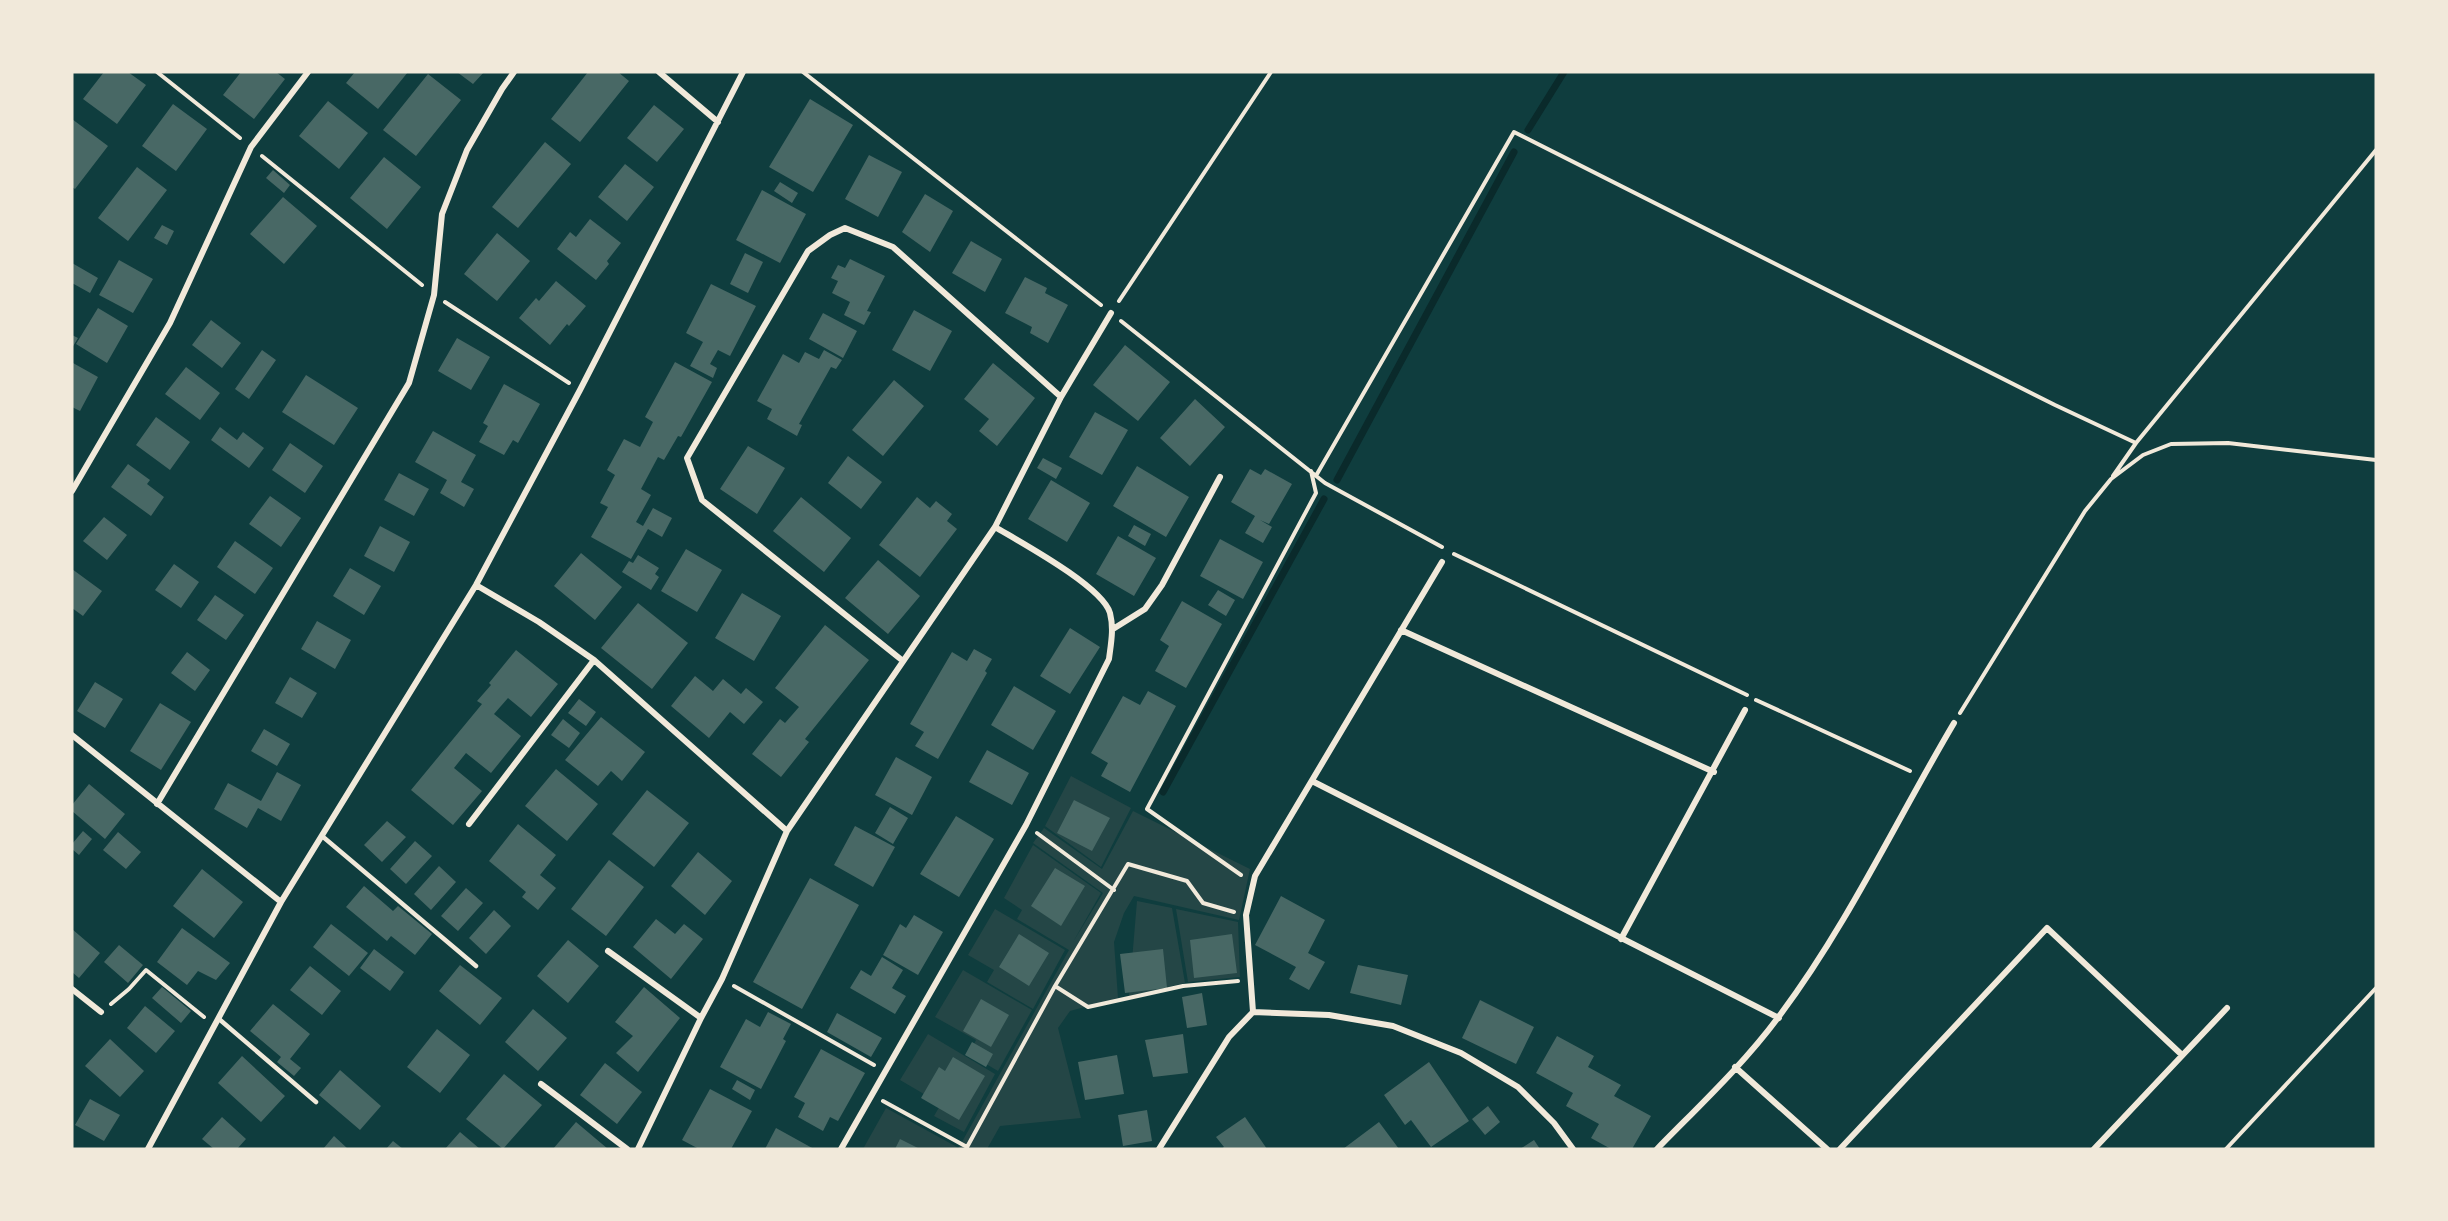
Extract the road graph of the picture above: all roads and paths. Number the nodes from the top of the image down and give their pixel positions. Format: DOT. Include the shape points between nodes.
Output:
graph roads {
  1 [pos="157,72"];
  2 [pos="308,72"];
  3 [pos="514,72"];
  4 [pos="659,72"];
  5 [pos="743,72"];
  6 [pos="803,72"];
  7 [pos="1271,72"];
  8 [pos="718,122"];
  9 [pos="251,147"];
  10 [pos="2376,150"];
  11 [pos="434,295"];
  12 [pos="1111,313"];
  13 [pos="580,390"];
  14 [pos="1061,397"];
  15 [pos="2136,443"];
  16 [pos="2376,460"];
  17 [pos="1311,470"];
  18 [pos="1317,474"];
  19 [pos="1220,477"];
  20 [pos="2111,479"];
  21 [pos="72,491"];
  22 [pos="994,527"];
  23 [pos="1442,562"];
  24 [pos="476,585"];
  25 [pos="1113,629"];
  26 [pos="1401,630"];
  27 [pos="594,660"];
  28 [pos="903,661"];
  29 [pos="1745,710"];
  30 [pos="1954,723"];
  31 [pos="72,735"];
  32 [pos="1714,772"];
  33 [pos="1922,777"];
  34 [pos="1312,780"];
  35 [pos="158,804"];
  36 [pos="469,824"];
  37 [pos="1026,825"];
  38 [pos="787,831"];
  39 [pos="322,836"];
  40 [pos="1253,885"];
  41 [pos="1114,890"];
  42 [pos="281,903"];
  43 [pos="1246,915"];
  44 [pos="1621,939"];
  45 [pos="608,951"];
  46 [pos="476,966"];
  47 [pos="722,979"];
  48 [pos="1251,979"];
  49 [pos="1055,986"];
  50 [pos="2376,988"];
  51 [pos="72,989"];
  52 [pos="2227,1008"];
  53 [pos="101,1012"];
  54 [pos="1253,1012"];
  55 [pos="701,1018"];
  56 [pos="1779,1018"];
  57 [pos="219,1019"];
  58 [pos="216,1026"];
  59 [pos="2182,1055"];
  60 [pos="1736,1067"];
  61 [pos="885,1071"];
  62 [pos="541,1084"];
  63 [pos="871,1095"];
  64 [pos="316,1102"];
  65 [pos="966,1148"];
  66 [pos="148,1149"];
  67 [pos="627,1149"];
  68 [pos="638,1149"];
  69 [pos="842,1149"];
  70 [pos="1159,1149"];
  71 [pos="1573,1149"];
  72 [pos="1657,1149"];
  73 [pos="1827,1149"];
  74 [pos="1840,1149"];
  75 [pos="2094,1149"];
  76 [pos="2226,1149"];
  1 -- 9 [label="path"];
  2 -- 9 [label="street"];
  3 -- 11 [label="street" via="467,150 442,214"];
  4 -- 8 [label="street"];
  5 -- 8 [label="street"];
  6 -- 12 [label="path"];
  7 -- 12 [label="path"];
  8 -- 13 [label="street"];
  9 -- 11 [label="path"];
  9 -- 21 [label="street" via="170,323"];
  10 -- 15 [label="path"];
  11 -- 13 [label="path"];
  11 -- 35 [label="street" via="409,383"];
  12 -- 14 [label="street"];
  12 -- 17 [label="path"];
  13 -- 24 [label="street"];
  14 -- 22 [label="street"];
  14 -- 28 [label="street" via="893,247 845,228 808,251 687,458 702,500"];
  15 -- 18 [label="path" via="1514,132"];
  15 -- 20 [label="path"];
  16 -- 20 [label="path" via="2228,442 2171,444 2143,455"];
  17 -- 18 [label="path"];
  17 -- 40 [label="path" via="1316,493 1147,809"];
  18 -- 33 [label="path" via="1325,483 1469,562"];
  19 -- 25 [label="street" via="1162,585 1145,609"];
  20 -- 30 [label="path" via="2085,512"];
  22 -- 25 [label="street" via="1073,576 1109,610"];
  22 -- 28 [label="street"];
  23 -- 26 [label="street"];
  24 -- 27 [label="street"];
  24 -- 39 [label="street"];
  25 -- 37 [label="street" via="1109,659"];
  26 -- 32 [label="street"];
  26 -- 34 [label="street"];
  27 -- 36 [label="street"];
  27 -- 38 [label="street"];
  28 -- 38 [label="street"];
  29 -- 32 [label="street"];
  30 -- 33 [label="street"];
  31 -- 35 [label="street"];
  32 -- 44 [label="street"];
  33 -- 56 [label="street" via="1855,902"];
  34 -- 40 [label="street"];
  34 -- 44 [label="street"];
  35 -- 42 [label="street"];
  37 -- 41 [label="path"];
  37 -- 61 [label="street"];
  38 -- 47 [label="street"];
  39 -- 42 [label="street"];
  39 -- 46 [label="lane"];
  40 -- 43 [label="street"];
  41 -- 43 [label="path" via="1128,864 1187,881 1203,903"];
  41 -- 49 [label="path"];
  42 -- 57 [label="street"];
  43 -- 48 [label="street"];
  44 -- 56 [label="street"];
  45 -- 55 [label="street"];
  47 -- 55 [label="street"];
  47 -- 61 [label="path"];
  48 -- 49 [label="path" via="1183,986 1088,1007"];
  48 -- 54 [label="street"];
  49 -- 65 [label="path"];
  50 -- 76 [label="path"];
  51 -- 53 [label="street"];
  52 -- 59 [label="street"];
  53 -- 58 [label="path" via="146,970"];
  54 -- 70 [label="street" via="1229,1037"];
  54 -- 71 [label="street" via="1329,1015 1393,1026 1461,1053 1518,1087 1554,1123"];
  55 -- 68 [label="street"];
  56 -- 60 [label="street"];
  57 -- 58 [label="street"];
  57 -- 64 [label="lane"];
  58 -- 66 [label="street"];
  59 -- 74 [label="street" via="2047,928"];
  59 -- 75 [label="street"];
  60 -- 72 [label="street"];
  60 -- 73 [label="street"];
  61 -- 63 [label="street"];
  62 -- 67 [label="street"];
  63 -- 65 [label="path"];
  63 -- 69 [label="street"];
}
